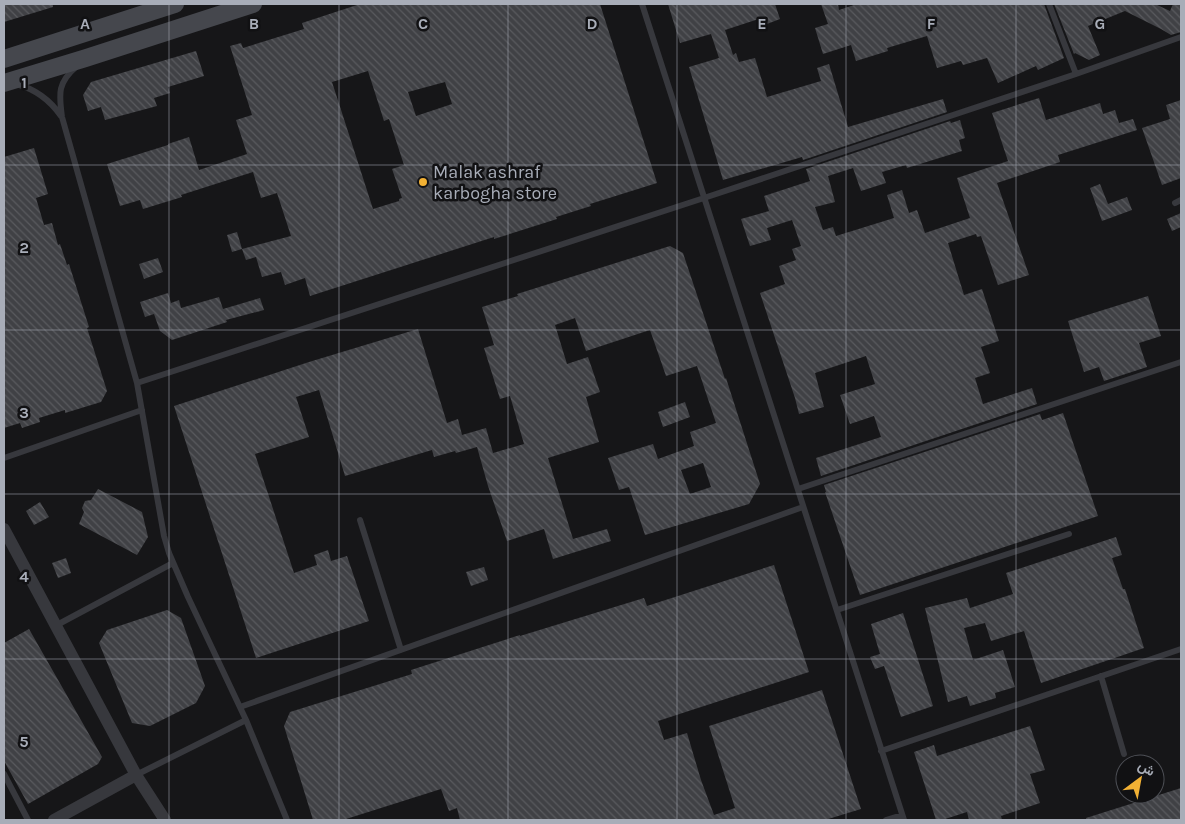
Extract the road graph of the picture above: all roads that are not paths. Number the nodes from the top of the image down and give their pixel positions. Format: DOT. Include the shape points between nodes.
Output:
graph roads {
  1 [pos="175,4"];
  2 [pos="253,4"];
  3 [pos="642,4"];
  4 [pos="1049,4"];
  5 [pos="1181,37"];
  6 [pos="86,58"];
  7 [pos="4,59"];
  8 [pos="1076,74"];
  9 [pos="4,83"];
  10 [pos="62,117"];
  11 [pos="704,198"];
  12 [pos="1181,362"];
  13 [pos="137,383"];
  14 [pos="142,410"];
  15 [pos="4,458"];
  16 [pos="798,489"];
  17 [pos="803,507"];
  18 [pos="360,520"];
  19 [pos="4,529"];
  20 [pos="1070,534"];
  21 [pos="173,563"];
  22 [pos="837,610"];
  23 [pos="55,626"];
  24 [pos="1181,649"];
  25 [pos="401,650"];
  26 [pos="1102,676"];
  27 [pos="240,707"];
  28 [pos="246,720"];
  29 [pos="881,751"];
  30 [pos="1124,754"];
  31 [pos="4,774"];
  32 [pos="136,775"];
  33 [pos="903,818"];
  34 [pos="28,820"];
  35 [pos="54,820"];
  36 [pos="165,820"];
  37 [pos="287,820"];
  38 [pos="886,820"];
  1 -- 7 [label="main road"];
  2 -- 6 [label="main road"];
  3 -- 11 [label="lane"];
  4 -- 8 [label="lane"];
  5 -- 8 [label="lane"];
  6 -- 9 [label="main road"];
  6 -- 10 [label="lane" via="71,71 61,86"];
  8 -- 11 [label="lane"];
  9 -- 10 [label="lane" via="18,85 44,97"];
  10 -- 13 [label="lane"];
  11 -- 13 [label="lane"];
  11 -- 16 [label="lane"];
  12 -- 16 [label="lane"];
  13 -- 14 [label="lane"];
  14 -- 15 [label="lane"];
  14 -- 21 [label="lane" via="160,520"];
  16 -- 17 [label="lane"];
  17 -- 22 [label="lane"];
  17 -- 25 [label="lane"];
  18 -- 25 [label="lane"];
  19 -- 23 [label="street"];
  20 -- 22 [label="lane"];
  21 -- 23 [label="lane"];
  21 -- 27 [label="lane"];
  22 -- 29 [label="lane"];
  23 -- 32 [label="street"];
  24 -- 26 [label="lane"];
  25 -- 27 [label="lane"];
  26 -- 29 [label="lane"];
  26 -- 30 [label="lane"];
  27 -- 28 [label="lane"];
  28 -- 32 [label="lane"];
  28 -- 37 [label="lane"];
  29 -- 33 [label="lane"];
  31 -- 34 [label="lane"];
  32 -- 35 [label="street"];
  32 -- 36 [label="street"];
  33 -- 38 [label="lane"];
}
